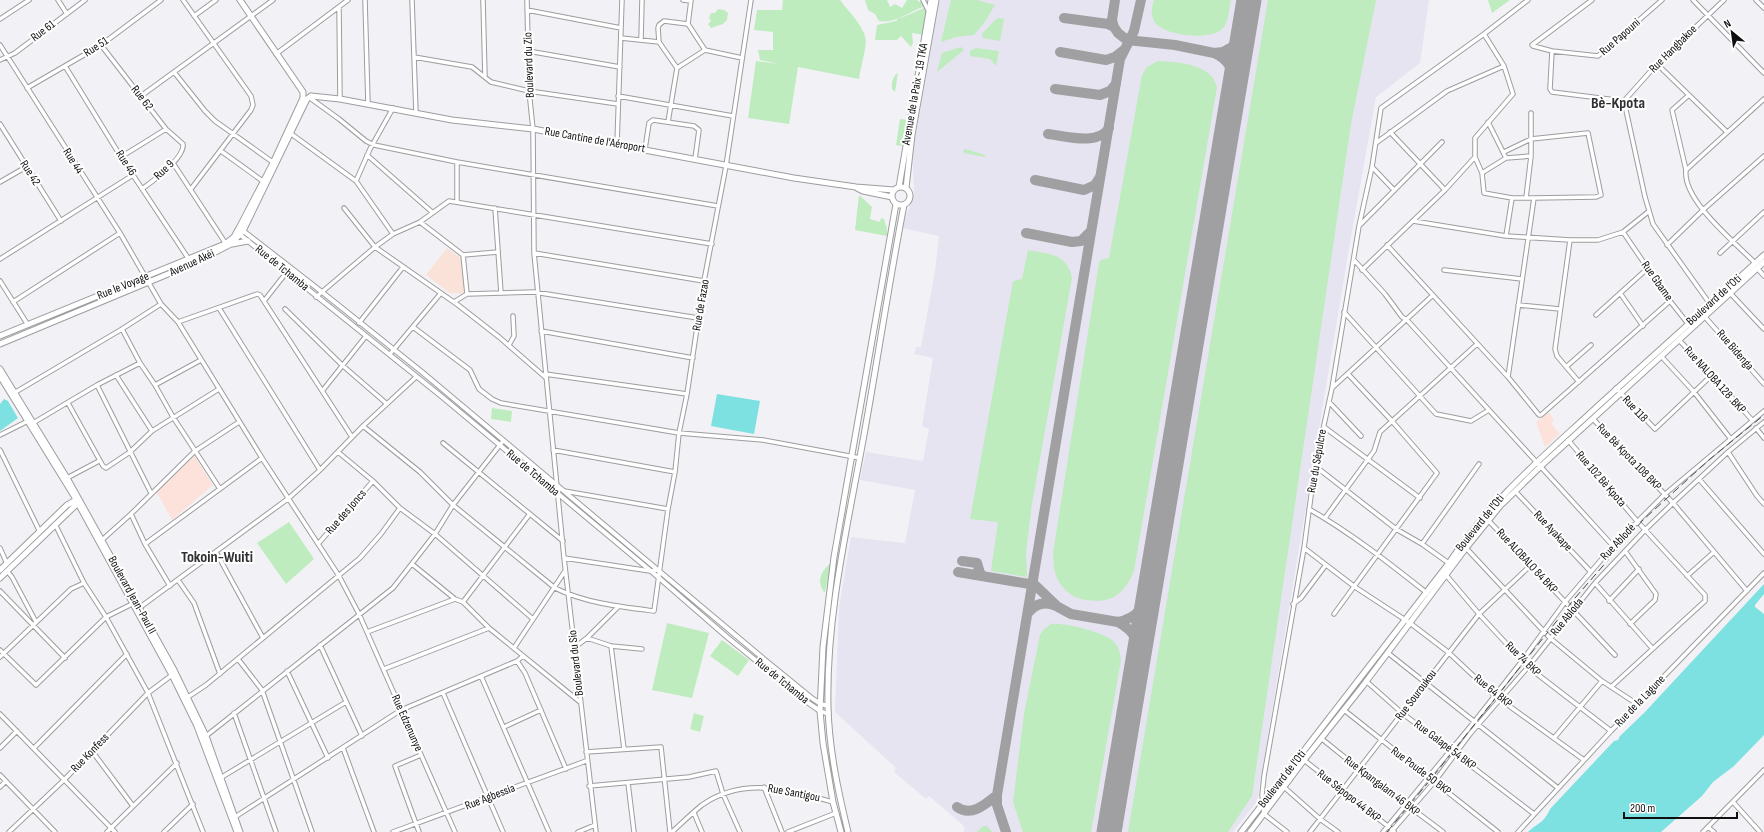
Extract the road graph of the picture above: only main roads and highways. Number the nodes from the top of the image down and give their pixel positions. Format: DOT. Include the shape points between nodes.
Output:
graph roads {
  1 [pos="240,0"];
  2 [pos="931,0"];
  3 [pos="936,0"];
  4 [pos="307,96"];
  5 [pos="275,164"];
  6 [pos="856,187"];
  7 [pos="906,188"];
  8 [pos="896,189"];
  9 [pos="892,197"];
  10 [pos="896,204"];
  11 [pos="904,205"];
  12 [pos="240,232"];
  13 [pos="248,241"];
  14 [pos="228,245"];
  15 [pos="1764,255"];
  16 [pos="190,262"];
  17 [pos="1764,262"];
  18 [pos="1756,266"];
  19 [pos="0,336"];
  20 [pos="0,344"];
  21 [pos="0,369"];
  22 [pos="0,376"];
  23 [pos="31,422"];
  24 [pos="78,501"];
  25 [pos="1497,504"];
  26 [pos="68,508"];
  27 [pos="54,522"];
  28 [pos="1451,564"];
  29 [pos="0,570"];
  30 [pos="0,578"];
  31 [pos="1428,594"];
  32 [pos="237,832"];
  33 [pos="240,832"];
  34 [pos="841,832"];
  35 [pos="848,832"];
  36 [pos="1241,832"];
  37 [pos="1250,832"];
  1 -- 4 [label="main road"];
  2 -- 8 [label="main road, Avenue de la Paix - 19 TKA"];
  3 -- 7 [label="main road, Avenue de la Paix - 19 TKA" via="912,135"];
  4 -- 5 [label="main road, Rue le Voyage"];
  4 -- 6 [label="main road, Rue Cantine de l'Aéroport" via="340,99 452,120 533,129 726,166"];
  5 -- 12 [label="main road"];
  5 -- 12 [label="main road, Rue le Voyage"];
  6 -- 8 [label="main road"];
  6 -- 9 [label="main road" via="862,191"];
  7 -- 8 [label="main road"];
  7 -- 11 [label="main road" via="910,192 910,198"];
  8 -- 9 [label="main road"];
  9 -- 10 [label="main road"];
  10 -- 11 [label="main road"];
  10 -- 34 [label="main road" via="825,621 820,711 833,802"];
  11 -- 35 [label="main road" via="831,636 828,714 835,770"];
  12 -- 14 [label="main road, Rue le Voyage"];
  13 -- 14 [label="main road"];
  14 -- 16 [label="main road, Rue le Voyage"];
  15 -- 18 [label="main road, Boulevard de l'Oti"];
  16 -- 19 [label="main road, Rue le Voyage"];
  16 -- 20 [label="main road, Avenue Akéi" via="148,283"];
  17 -- 18 [label="main road, Boulevard de l'Oti"];
  18 -- 25 [label="main road, Boulevard de l'Oti" via="1710,304 1536,461"];
  18 -- 25 [label="main road, Boulevard de l'Oti" via="1731,294 1515,491"];
  21 -- 23 [label="main road, Boulevard Jean-Paul II"];
  22 -- 23 [label="main road, Boulevard Jean-Paul II"];
  23 -- 24 [label="main road, Boulevard Jean-Paul II"];
  23 -- 24 [label="main road, Boulevard Jean-Paul II" via="67,478"];
  24 -- 26 [label="main road"];
  24 -- 26 [label="main road"];
  24 -- 32 [label="main road, Boulevard Jean-Paul II" via="197,726"];
  24 -- 33 [label="main road, Boulevard Jean-Paul II" via="188,698 222,777"];
  25 -- 28 [label="main road, Boulevard de l'Oti" via="1488,520"];
  25 -- 28 [label="main road, Boulevard de l'Oti" via="1462,544"];
  26 -- 27 [label="main road"];
  27 -- 29 [label="main road"];
  27 -- 30 [label="main road"];
  28 -- 31 [label="main road, Boulevard de l'Oti"];
  28 -- 31 [label="main road, Boulevard de l'Oti" via="1446,575"];
  31 -- 36 [label="main road, Boulevard de l'Oti" via="1405,620"];
  31 -- 37 [label="main road, Boulevard de l'Oti" via="1388,653"];
}
